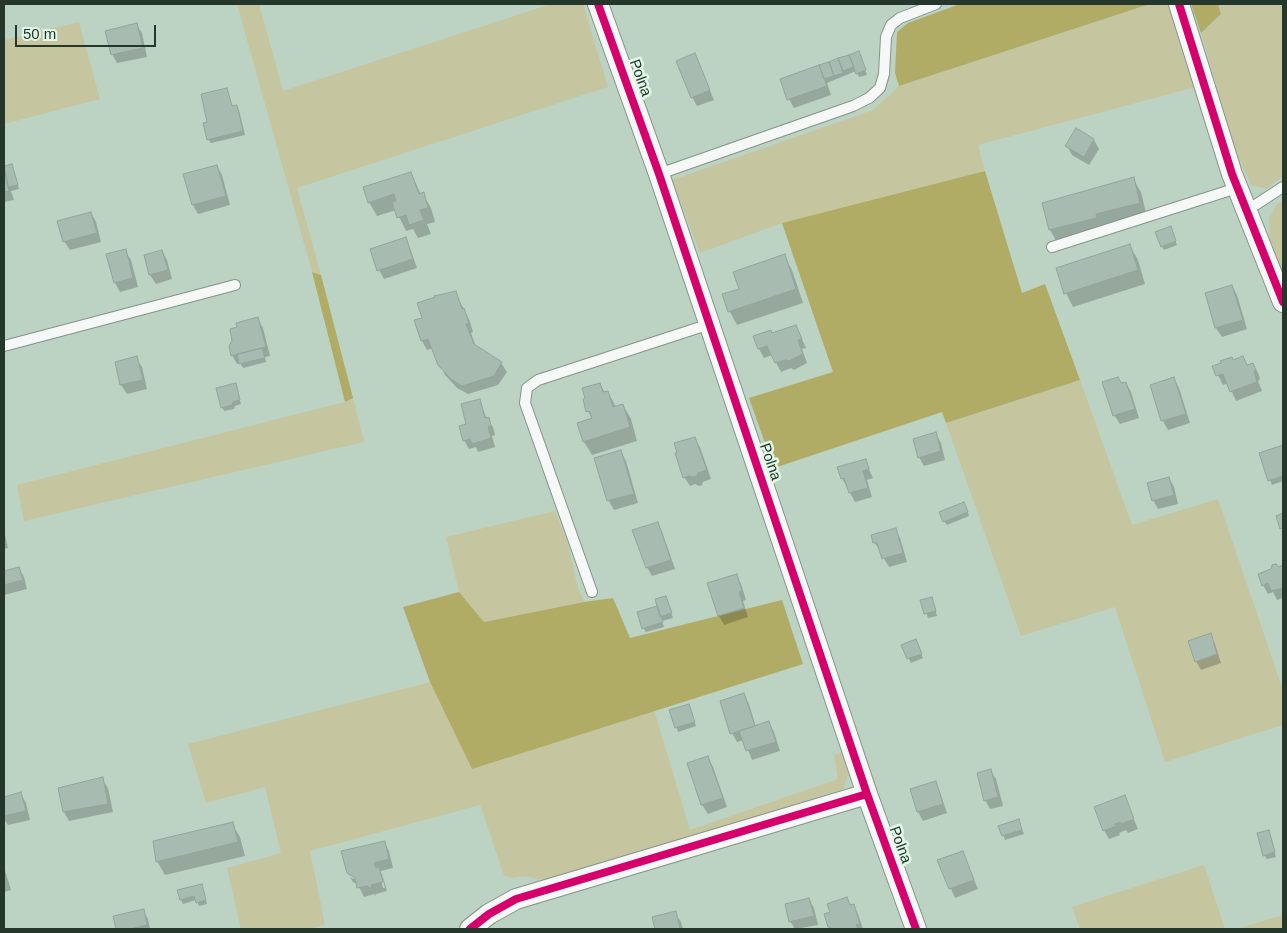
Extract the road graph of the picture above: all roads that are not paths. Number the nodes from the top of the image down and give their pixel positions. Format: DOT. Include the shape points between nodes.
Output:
graph roads {
  1 [pos="598,4"];
  2 [pos="936,4"];
  3 [pos="1179,4"];
  4 [pos="659,174"];
  5 [pos="1283,187"];
  6 [pos="1237,188"];
  7 [pos="1246,211"];
  8 [pos="1052,247"];
  9 [pos="235,285"];
  10 [pos="1283,302"];
  11 [pos="710,324"];
  12 [pos="4,346"];
  13 [pos="592,592"];
  14 [pos="867,794"];
  15 [pos="470,929"];
  16 [pos="916,929"];
  1 -- 4 [label="street, Polna"];
  2 -- 4 [label="lane" via="900,18 892,25 886,37 880,88 869,98"];
  3 -- 6 [label="street"];
  4 -- 11 [label="street, Polna"];
  5 -- 7 [label="lane"];
  6 -- 7 [label="street"];
  6 -- 8 [label="lane"];
  7 -- 10 [label="street"];
  9 -- 12 [label="lane"];
  11 -- 13 [label="lane" via="538,380 527,388 525,404"];
  11 -- 14 [label="street, Polna"];
  14 -- 15 [label="street" via="516,899"];
  14 -- 16 [label="street, Polna"];
}
